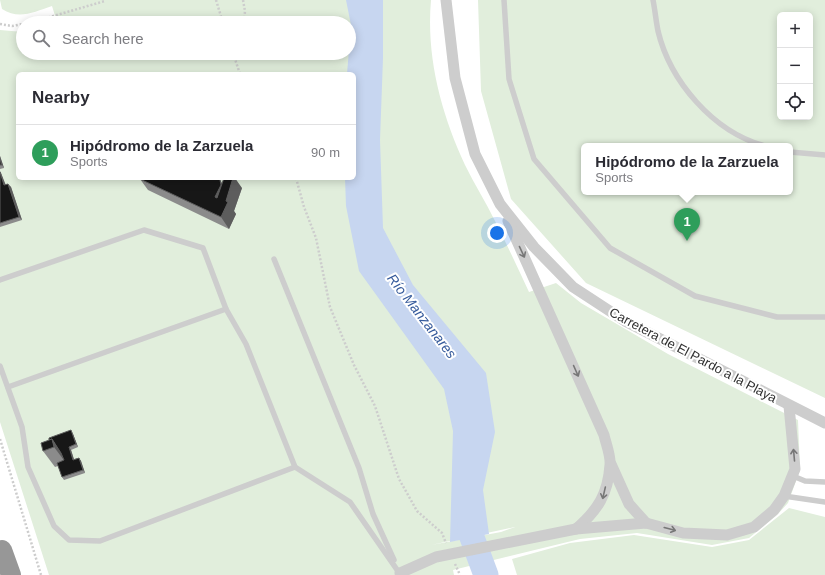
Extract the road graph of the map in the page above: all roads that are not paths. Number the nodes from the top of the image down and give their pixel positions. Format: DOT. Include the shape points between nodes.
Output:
graph roads {
  1 [pos="446,0"];
  2 [pos="504,0"];
  3 [pos="654,0"];
  4 [pos="757,143"];
  5 [pos="793,152"];
  6 [pos="825,155"];
  7 [pos="500,204"];
  8 [pos="274,259"];
  9 [pos="0,280"];
  10 [pos="226,309"];
  11 [pos="825,317"];
  12 [pos="0,366"];
  13 [pos="8,387"];
  14 [pos="789,406"];
  15 [pos="825,423"];
  16 [pos="610,464"];
  17 [pos="295,467"];
  18 [pos="793,476"];
  19 [pos="825,482"];
  20 [pos="784,496"];
  21 [pos="825,502"];
  22 [pos="646,523"];
  23 [pos="576,529"];
  24 [pos="2,550"];
  25 [pos="400,574"];
  26 [pos="11,575"];
  1 -- 7 [label="street, Carretera de El Pardo a la Playa" via="455,78 475,154"];
  2 -- 11 [label="lane" via="509,79 534,159 610,248 695,296 777,318"];
  3 -- 4 [label="lane" via="658,31 669,61 685,89 707,112 733,132"];
  5 -- 6 [label="lane"];
  7 -- 14 [label="street, Carretera de El Pardo a la Playa" via="534,247 573,287 625,321"];
  7 -- 16 [label="street, one-way" via="604,435"];
  8 -- 25 [label="lane" via="359,468 373,514"];
  9 -- 10 [label="lane" via="144,230 203,248"];
  10 -- 13 [label="lane"];
  10 -- 17 [label="lane" via="246,344"];
  12 -- 13 [label="lane"];
  13 -- 17 [label="lane" via="22,427 28,467 54,526 69,540 100,540"];
  14 -- 15 [label="street, Carretera de El Pardo a la Playa"];
  18 -- 14 [label="street, one-way" via="795,469"];
  16 -- 22 [label="street" via="629,504"];
  16 -- 23 [label="street, one-way" via="602,501 592,515"];
  17 -- 25 [label="lane" via="350,502"];
  18 -- 19 [label="lane" via="805,481"];
  18 -- 20 [label="street"];
  20 -- 21 [label="lane"];
  22 -- 20 [label="street, one-way" via="683,533 727,535 754,527 774,510"];
  22 -- 23 [label="street"];
  23 -- 25 [label="street" via="436,557"];
  24 -- 26 [label="highway"];
}
